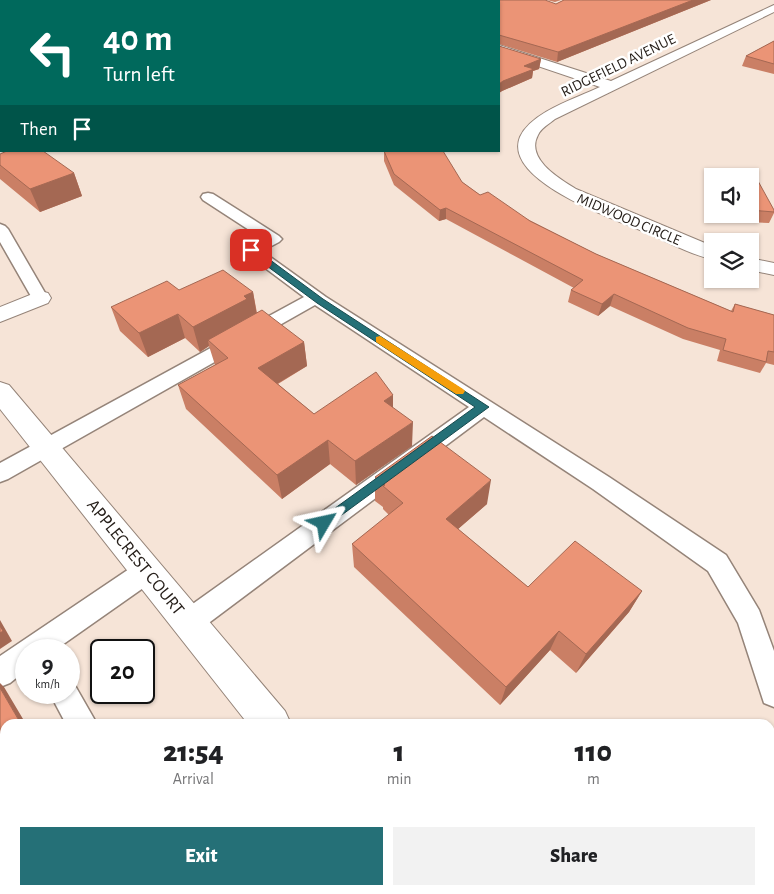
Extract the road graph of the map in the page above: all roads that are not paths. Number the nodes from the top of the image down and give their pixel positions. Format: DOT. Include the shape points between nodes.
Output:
graph roads {
  1 [pos="774,8"];
  2 [pos="500,49"];
  3 [pos="612,86"];
  4 [pos="549,180"];
  5 [pos="208,197"];
  6 [pos="0,229"];
  7 [pos="704,250"];
  8 [pos="759,266"];
  9 [pos="774,270"];
  10 [pos="40,298"];
  11 [pos="316,298"];
  12 [pos="0,315"];
  13 [pos="0,391"];
  14 [pos="483,407"];
  15 [pos="46,447"];
  16 [pos="0,473"];
  17 [pos="147,571"];
  18 [pos="189,622"];
  19 [pos="50,639"];
  20 [pos="15,663"];
  21 [pos="0,673"];
  22 [pos="774,693"];
  23 [pos="70,704"];
  24 [pos="80,719"];
  25 [pos="268,719"];
  1 -- 3 [label="street, RIDGEFIELD AVENUE"];
  2 -- 3 [label="street"];
  3 -- 4 [label="street, RIDGEFIELD AVENUE" via="543,120 529,134 526,142 528,155"];
  4 -- 7 [label="street, MIDWOOD CIRCLE" via="570,194"];
  5 -- 11 [label="lane" via="274,239 251,250"];
  6 -- 10 [label="lane"];
  8 -- 9 [label="street"];
  10 -- 12 [label="street"];
  11 -- 14 [label="lane"];
  11 -- 15 [label="lane"];
  13 -- 15 [label="street, APPLECREST COURT"];
  14 -- 18 [label="lane"];
  14 -- 22 [label="lane" via="602,483 717,563 750,619"];
  15 -- 16 [label="lane"];
  15 -- 17 [label="street, APPLECREST COURT"];
  17 -- 18 [label="street, APPLECREST COURT"];
  17 -- 19 [label="lane"];
  18 -- 25 [label="street, APPLECREST COURT"];
  20 -- 21 [label="lane"];
  23 -- 24 [label="lane"];
}
